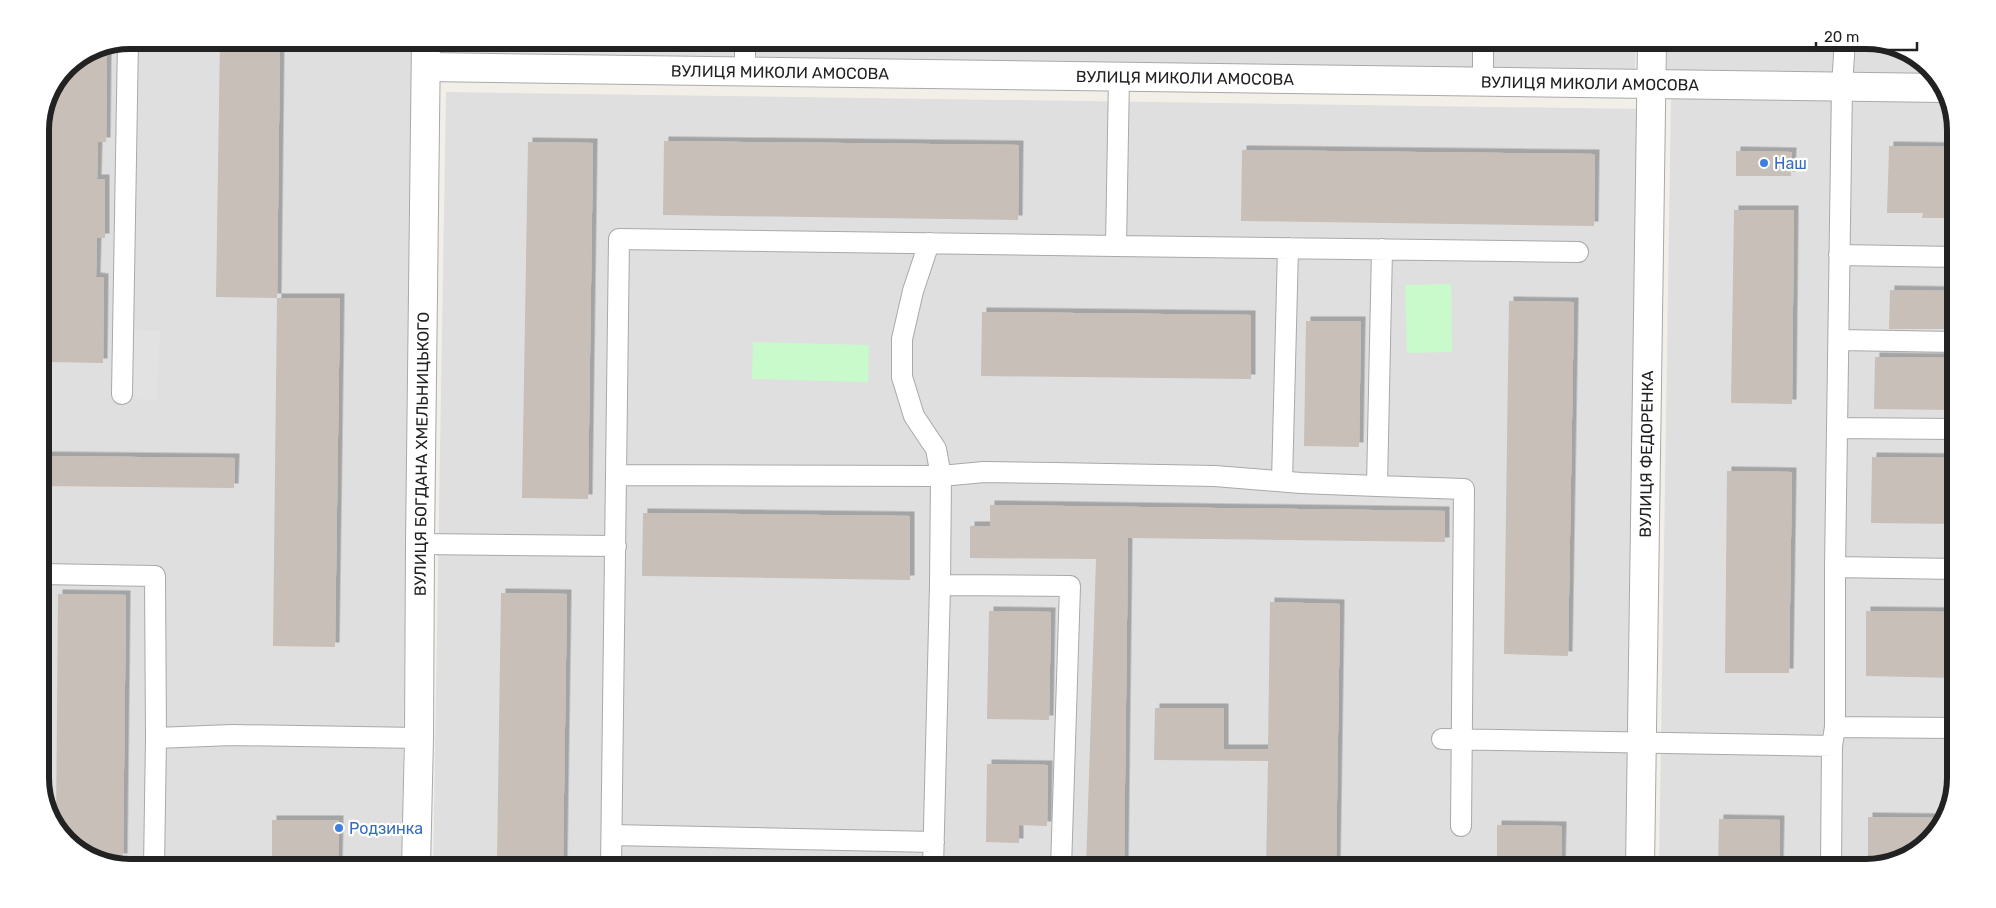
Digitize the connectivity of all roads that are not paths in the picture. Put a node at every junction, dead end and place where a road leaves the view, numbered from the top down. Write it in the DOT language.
graph roads {
  1 [pos="128,49"];
  2 [pos="426,49"];
  3 [pos="745,49"];
  4 [pos="1483,49"];
  5 [pos="1652,49"];
  6 [pos="1844,49"];
  7 [pos="426,67"];
  8 [pos="745,71"];
  9 [pos="1118,76"];
  10 [pos="1483,81"];
  11 [pos="1651,84"];
  12 [pos="1842,86"];
  13 [pos="1935,88"];
  14 [pos="929,243"];
  15 [pos="1116,246"];
  16 [pos="1288,248"];
  17 [pos="1382,249"];
  18 [pos="1578,252"];
  19 [pos="1839,255"];
  20 [pos="1947,257"];
  21 [pos="1838,340"];
  22 [pos="1947,342"];
  23 [pos="122,394"];
  24 [pos="1837,428"];
  25 [pos="1947,429"];
  26 [pos="617,475"];
  27 [pos="941,476"];
  28 [pos="1282,481"];
  29 [pos="1377,486"];
  30 [pos="420,544"];
  31 [pos="616,546"];
  32 [pos="1835,567"];
  33 [pos="1947,568"];
  34 [pos="49,574"];
  35 [pos="940,585"];
  36 [pos="1947,729"];
  37 [pos="1833,736"];
  38 [pos="156,738"];
  39 [pos="420,738"];
  40 [pos="1442,739"];
  41 [pos="1462,739"];
  42 [pos="1642,743"];
  43 [pos="1461,826"];
  44 [pos="612,835"];
  45 [pos="934,842"];
  46 [pos="154,859"];
  47 [pos="416,859"];
  48 [pos="611,859"];
  49 [pos="933,859"];
  50 [pos="1061,859"];
  51 [pos="1640,859"];
  52 [pos="1831,859"];
  1 -- 23 [label="lane"];
  2 -- 7 [label="street, ВУЛИЦЯ БОГДАНА ХМЕЛЬНИЦЬКОГО"];
  3 -- 8 [label="lane"];
  4 -- 10 [label="lane"];
  5 -- 11 [label="street, ВУЛИЦЯ ФЕДОРЕНКА"];
  6 -- 12 [label="lane"];
  7 -- 8 [label="street, ВУЛИЦЯ МИКОЛИ АМОСОВА"];
  7 -- 30 [label="street, ВУЛИЦЯ БОГДАНА ХМЕЛЬНИЦЬКОГО"];
  8 -- 9 [label="street, ВУЛИЦЯ МИКОЛИ АМОСОВА"];
  9 -- 10 [label="street, ВУЛИЦЯ МИКОЛИ АМОСОВА"];
  9 -- 15 [label="lane"];
  10 -- 11 [label="street, ВУЛИЦЯ МИКОЛИ АМОСОВА"];
  11 -- 12 [label="street, ВУЛИЦЯ МИКОЛИ АМОСОВА"];
  11 -- 42 [label="street, ВУЛИЦЯ ФЕДОРЕНКА"];
  12 -- 13 [label="street, ВУЛИЦЯ МИКОЛИ АМОСОВА"];
  12 -- 19 [label="lane"];
  14 -- 15 [label="lane"];
  14 -- 26 [label="lane"];
  14 -- 27 [label="lane"];
  15 -- 16 [label="lane"];
  16 -- 17 [label="lane"];
  16 -- 28 [label="lane"];
  17 -- 18 [label="lane"];
  17 -- 29 [label="lane"];
  19 -- 20 [label="lane"];
  19 -- 21 [label="lane"];
  21 -- 22 [label="lane"];
  21 -- 24 [label="lane"];
  24 -- 25 [label="lane"];
  24 -- 32 [label="lane"];
  26 -- 27 [label="lane"];
  26 -- 31 [label="lane"];
  27 -- 28 [label="lane"];
  27 -- 35 [label="lane"];
  28 -- 29 [label="lane"];
  29 -- 41 [label="lane"];
  30 -- 31 [label="lane"];
  30 -- 39 [label="street, ВУЛИЦЯ БОГДАНА ХМЕЛЬНИЦЬКОГО"];
  31 -- 44 [label="lane"];
  32 -- 33 [label="lane"];
  32 -- 37 [label="lane"];
  34 -- 38 [label="lane"];
  35 -- 45 [label="lane"];
  35 -- 50 [label="lane"];
  36 -- 37 [label="lane"];
  37 -- 42 [label="lane"];
  37 -- 52 [label="lane"];
  38 -- 39 [label="lane"];
  38 -- 46 [label="lane"];
  39 -- 47 [label="street, ВУЛИЦЯ БОГДАНА ХМЕЛЬНИЦЬКОГО"];
  40 -- 41 [label="lane"];
  41 -- 42 [label="lane"];
  41 -- 43 [label="lane"];
  42 -- 51 [label="street, ВУЛИЦЯ ФЕДОРЕНКА"];
  44 -- 45 [label="lane"];
  44 -- 48 [label="lane"];
  45 -- 49 [label="lane"];
}
